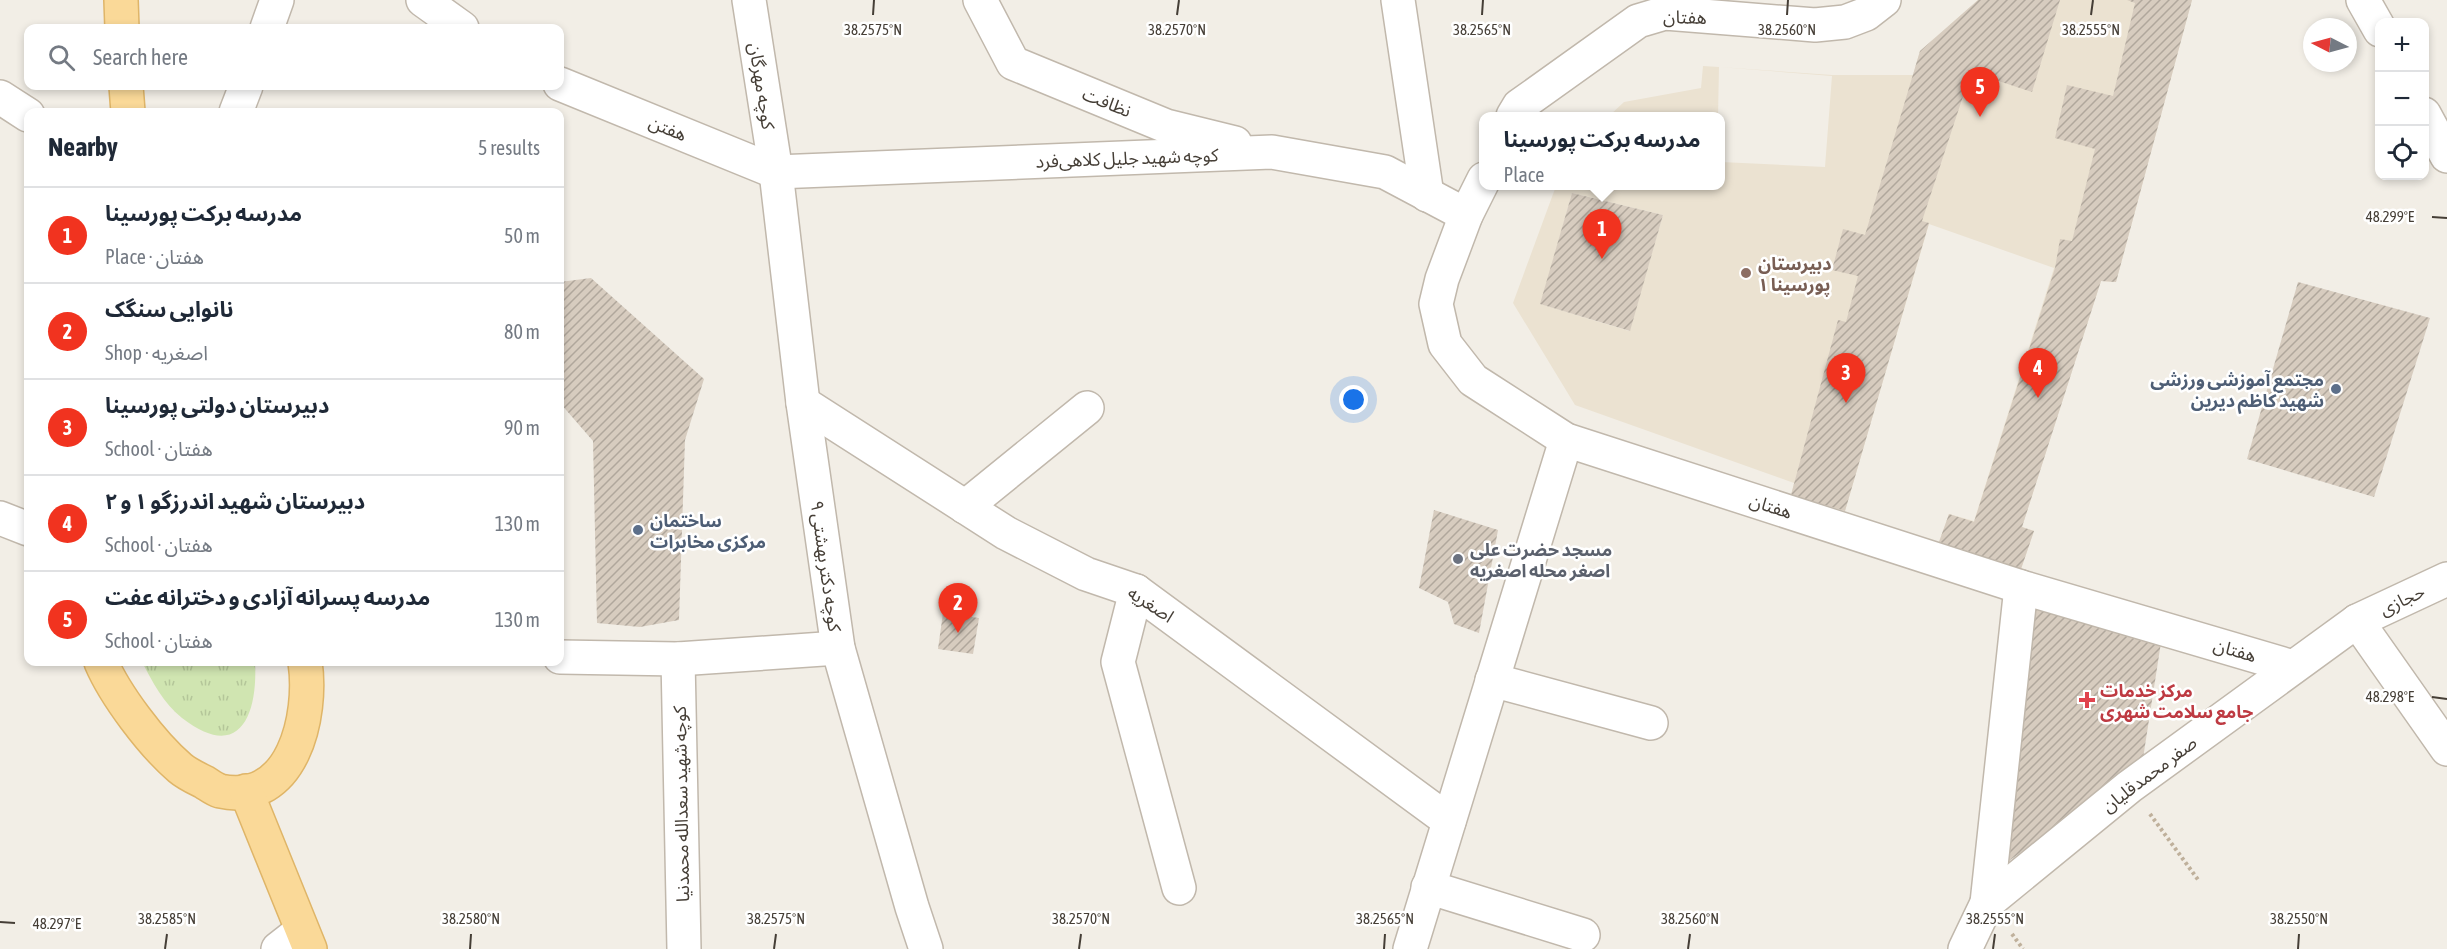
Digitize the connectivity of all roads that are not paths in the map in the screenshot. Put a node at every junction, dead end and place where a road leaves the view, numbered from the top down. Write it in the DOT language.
graph roads {
  1 [pos="121,0"];
  2 [pos="277,0"];
  3 [pos="423,0"];
  4 [pos="749,0"];
  5 [pos="980,0"];
  6 [pos="1398,0"];
  7 [pos="1884,0"];
  8 [pos="2363,0"];
  9 [pos="2375,22"];
  10 [pos="122,24"];
  11 [pos="268,24"];
  12 [pos="456,24"];
  13 [pos="564,86"];
  14 [pos="126,90"];
  15 [pos="244,90"];
  16 [pos="0,97"];
  17 [pos="128,108"];
  18 [pos="238,108"];
  19 [pos="24,112"];
  20 [pos="1516,112"];
  21 [pos="2429,123"];
  22 [pos="1272,152"];
  23 [pos="2447,156"];
  24 [pos="776,172"];
  25 [pos="1479,189"];
  26 [pos="1427,195"];
  27 [pos="1466,216"];
  28 [pos="802,403"];
  29 [pos="1087,408"];
  30 [pos="1566,440"];
  31 [pos="965,507"];
  32 [pos="0,518"];
  33 [pos="24,527"];
  34 [pos="2447,579"];
  35 [pos="2021,587"];
  36 [pos="1136,591"];
  37 [pos="2357,621"];
  38 [pos="838,648"];
  39 [pos="564,657"];
  40 [pos="678,659"];
  41 [pos="104,666"];
  42 [pos="306,666"];
  43 [pos="2293,667"];
  44 [pos="1492,680"];
  45 [pos="1651,723"];
  46 [pos="2447,749"];
  47 [pos="246,791"];
  48 [pos="1449,820"];
  49 [pos="1179,888"];
  50 [pos="1428,888"];
  51 [pos="1987,903"];
  52 [pos="912,907"];
  53 [pos="1583,934"];
  54 [pos="296,943"];
  55 [pos="684,949"];
  56 [pos="899,949"];
  57 [pos="926,949"];
  58 [pos="1410,949"];
  59 [pos="1965,949"];
  1 -- 10 [label="main road"];
  2 -- 11 [label="street"];
  3 -- 12 [label="street"];
  4 -- 24 [label="street, کوچه مهرگان"];
  5 -- 22 [label="street, نظافت"];
  6 -- 26 [label="street"];
  7 -- 20 [label="street, هفتان"];
  8 -- 9 [label="street"];
  13 -- 24 [label="street, هفتن"];
  14 -- 17 [label="main road"];
  15 -- 18 [label="street"];
  16 -- 19 [label="street"];
  21 -- 23 [label="street"];
  22 -- 24 [label="street, کوچه شهید جلیل کلاهی‌فرد"];
  22 -- 26 [label="street, کوچه شهید جلیل کلاهی‌فرد"];
  24 -- 28 [label="street, کوچه دکتر بهشتی ۹"];
  25 -- 27 [label="street, هفتان"];
  26 -- 27 [label="street, کوچه شهید جلیل کلاهی‌فرد"];
  27 -- 30 [label="street, هفتان"];
  28 -- 31 [label="street, اصغریه"];
  28 -- 38 [label="street, کوچه دکتر بهشتی ۹"];
  29 -- 31 [label="street"];
  30 -- 35 [label="street, هفتان"];
  30 -- 44 [label="street"];
  31 -- 36 [label="street, اصغریه"];
  32 -- 33 [label="street"];
  34 -- 37 [label="street, حجازی"];
  35 -- 43 [label="street, هفتان"];
  35 -- 51 [label="street"];
  36 -- 48 [label="street, اصغریه"];
  36 -- 49 [label="street"];
  37 -- 43 [label="street, صفر محمدقلیان"];
  37 -- 46 [label="street"];
  38 -- 40 [label="street"];
  38 -- 52 [label="street, کوچه دکتر بهشتی ۹"];
  39 -- 40 [label="street"];
  40 -- 55 [label="street, کوچه شهید سعدالله محمدنیا"];
  41 -- 47 [label="main road"];
  42 -- 47 [label="main road"];
  43 -- 51 [label="street, صفر محمدقلیان"];
  44 -- 45 [label="street"];
  44 -- 48 [label="street"];
  47 -- 54 [label="main road"];
  48 -- 50 [label="street"];
  50 -- 53 [label="street"];
  50 -- 58 [label="street"];
  51 -- 59 [label="street, صفر محمدقلیان"];
  52 -- 56 [label="street"];
  52 -- 57 [label="street, کوچه دکتر بهشتی ۹"];
}
